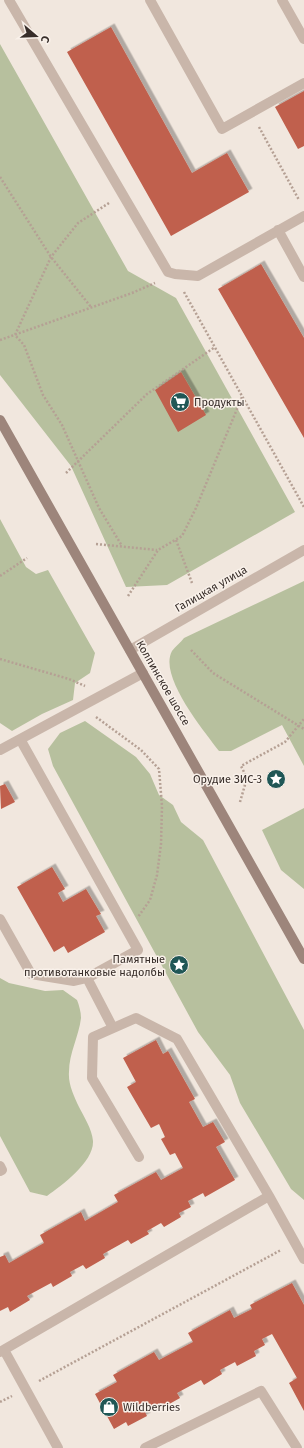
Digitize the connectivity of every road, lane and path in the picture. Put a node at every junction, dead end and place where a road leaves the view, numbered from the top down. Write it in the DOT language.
graph roads {
  1 [pos="9,0"];
  2 [pos="150,0"];
  3 [pos="282,0"];
  4 [pos="304,39"];
  5 [pos="304,83"];
  6 [pos="255,121"];
  7 [pos="0,177"];
  8 [pos="123,194"];
  9 [pos="301,203"];
  10 [pos="304,216"];
  11 [pos="278,230"];
  12 [pos="51,257"];
  13 [pos="175,274"];
  14 [pos="304,276"];
  15 [pos="92,308"];
  16 [pos="15,335"];
  17 [pos="0,340"];
  18 [pos="215,347"];
  19 [pos="242,396"];
  20 [pos="0,420"];
  21 [pos="78,461"];
  22 [pos="66,473"];
  23 [pos="304,507"];
  24 [pos="176,540"];
  25 [pos="96,544"];
  26 [pos="122,546"];
  27 [pos="158,550"];
  28 [pos="304,550"];
  29 [pos="27,558"];
  30 [pos="0,576"];
  31 [pos="192,583"];
  32 [pos="128,596"];
  33 [pos="130,650"];
  34 [pos="191,650"];
  35 [pos="0,658"];
  36 [pos="143,673"];
  37 [pos="85,686"];
  38 [pos="82,705"];
  39 [pos="304,719"];
  40 [pos="298,725"];
  41 [pos="304,729"];
  42 [pos="20,739"];
  43 [pos="0,750"];
  44 [pos="240,802"];
  45 [pos="0,919"];
  46 [pos="127,931"];
  47 [pos="304,959"];
  48 [pos="87,978"];
  49 [pos="113,1028"];
  50 [pos="139,1157"];
  51 [pos="0,1166"];
  52 [pos="0,1172"];
  53 [pos="269,1196"];
  54 [pos="299,1241"];
  55 [pos="304,1260"];
  56 [pos="2,1351"];
  57 [pos="25,1388"];
  58 [pos="0,1402"];
  59 [pos="58,1448"];
  60 [pos="146,1448"];
  61 [pos="297,1448"];
  1 -- 8 [label="street"];
  2 -- 5 [label="street"];
  3 -- 4 [label="street"];
  6 -- 9 [label="path"];
  7 -- 12 [label="path"];
  8 -- 12 [label="path"];
  8 -- 13 [label="street"];
  10 -- 11 [label="street"];
  11 -- 13 [label="street"];
  11 -- 14 [label="street"];
  12 -- 15 [label="path"];
  12 -- 16 [label="path"];
  13 -- 15 [label="path"];
  13 -- 18 [label="path"];
  15 -- 16 [label="path"];
  16 -- 17 [label="path"];
  16 -- 21 [label="path"];
  18 -- 19 [label="path"];
  18 -- 21 [label="path"];
  19 -- 23 [label="path"];
  19 -- 24 [label="path"];
  20 -- 33 [label="main road, Колпинское шоссе"];
  21 -- 22 [label="path"];
  21 -- 26 [label="path"];
  24 -- 27 [label="path"];
  24 -- 31 [label="path"];
  25 -- 26 [label="path"];
  26 -- 27 [label="path"];
  27 -- 32 [label="path"];
  28 -- 33 [label="street, Галицкая улица"];
  29 -- 30 [label="path"];
  33 -- 36 [label="main road, Колпинское шоссе"];
  34 -- 40 [label="path"];
  35 -- 37 [label="path"];
  36 -- 38 [label="street"];
  36 -- 47 [label="main road, Колпинское шоссе"];
  38 -- 42 [label="street"];
  38 -- 46 [label="path"];
  39 -- 40 [label="path"];
  40 -- 41 [label="path"];
  40 -- 44 [label="path"];
  42 -- 43 [label="street"];
  42 -- 46 [label="street"];
  45 -- 48 [label="street"];
  46 -- 48 [label="street"];
  48 -- 49 [label="street"];
  49 -- 50 [label="street"];
  49 -- 53 [label="street"];
  51 -- 52 [label="street"];
  53 -- 54 [label="street"];
  53 -- 56 [label="street"];
  54 -- 55 [label="street"];
  54 -- 57 [label="path"];
  56 -- 57 [label="street"];
  57 -- 58 [label="path"];
  57 -- 59 [label="street"];
  60 -- 61 [label="street"];
}
